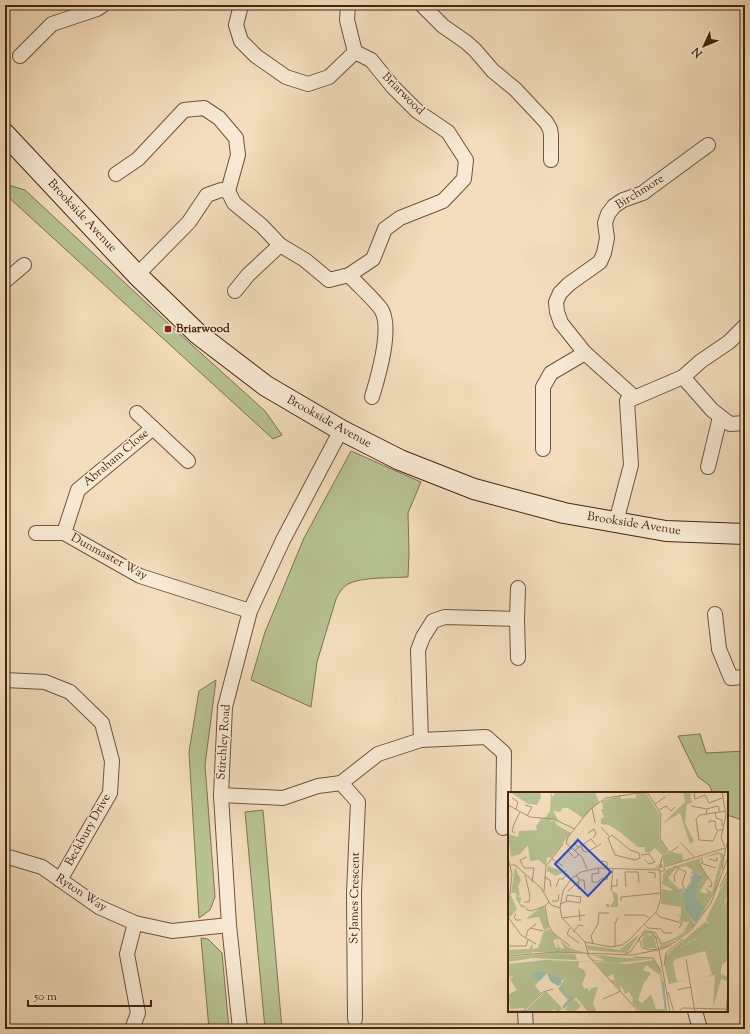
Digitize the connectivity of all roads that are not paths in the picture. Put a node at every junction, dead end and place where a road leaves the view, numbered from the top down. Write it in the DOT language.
graph roads {
  1 [pos="103,5"];
  2 [pos="241,5"];
  3 [pos="348,5"];
  4 [pos="422,5"];
  5 [pos="355,52"];
  6 [pos="20,56"];
  7 [pos="5,134"];
  8 [pos="708,145"];
  9 [pos="551,160"];
  10 [pos="116,174"];
  11 [pos="228,191"];
  12 [pos="280,245"];
  13 [pos="24,265"];
  14 [pos="137,275"];
  15 [pos="349,275"];
  16 [pos="5,281"];
  17 [pos="234,291"];
  18 [pos="745,326"];
  19 [pos="585,353"];
  20 [pos="683,377"];
  21 [pos="372,397"];
  22 [pos="634,397"];
  23 [pos="137,413"];
  24 [pos="720,417"];
  25 [pos="745,423"];
  26 [pos="153,428"];
  27 [pos="341,430"];
  28 [pos="543,449"];
  29 [pos="188,461"];
  30 [pos="708,467"];
  31 [pos="616,522"];
  32 [pos="36,533"];
  33 [pos="64,533"];
  34 [pos="745,534"];
  35 [pos="518,588"];
  36 [pos="250,611"];
  37 [pos="715,614"];
  38 [pos="517,619"];
  39 [pos="518,658"];
  40 [pos="745,677"];
  41 [pos="5,680"];
  42 [pos="421,740"];
  43 [pos="341,783"];
  44 [pos="220,796"];
  45 [pos="503,828"];
  46 [pos="5,856"];
  47 [pos="60,880"];
  48 [pos="135,923"];
  49 [pos="229,925"];
  50 [pos="525,1012"];
  51 [pos="695,1012"];
  52 [pos="355,1019"];
  53 [pos="132,1029"];
  54 [pos="240,1029"];
  55 [pos="526,1029"];
  56 [pos="700,1029"];
  1 -- 6 [label="street"];
  2 -- 5 [label="street"];
  3 -- 5 [label="street"];
  4 -- 9 [label="street"];
  5 -- 15 [label="street, Briarwood"];
  7 -- 14 [label="street, Brookside Avenue"];
  8 -- 19 [label="street, Birchmore"];
  10 -- 11 [label="street"];
  11 -- 12 [label="street, Briarwood"];
  11 -- 14 [label="street"];
  12 -- 15 [label="street, Briarwood"];
  12 -- 17 [label="street"];
  13 -- 16 [label="street"];
  14 -- 27 [label="street, Brookside Avenue"];
  15 -- 21 [label="street"];
  18 -- 20 [label="street"];
  19 -- 22 [label="street, Birchmore"];
  19 -- 28 [label="street"];
  20 -- 22 [label="street"];
  20 -- 24 [label="street"];
  22 -- 31 [label="street"];
  23 -- 26 [label="street, Abraham Close"];
  24 -- 25 [label="street"];
  24 -- 30 [label="street"];
  26 -- 29 [label="street, Abraham Close"];
  26 -- 33 [label="street, Abraham Close"];
  27 -- 31 [label="street, Brookside Avenue"];
  27 -- 36 [label="street, Stirchley Road"];
  31 -- 34 [label="street, Brookside Avenue"];
  32 -- 33 [label="street, Dunmaster Way"];
  33 -- 36 [label="street, Dunmaster Way"];
  35 -- 38 [label="street"];
  36 -- 44 [label="street, Stirchley Road"];
  37 -- 40 [label="street"];
  38 -- 39 [label="street"];
  38 -- 42 [label="street"];
  41 -- 47 [label="street, Beckbury Drive"];
  42 -- 43 [label="street"];
  42 -- 45 [label="street"];
  43 -- 44 [label="street"];
  43 -- 52 [label="street, St James Crescent"];
  44 -- 49 [label="street, Stirchley Road"];
  46 -- 47 [label="street, Ryton Way"];
  47 -- 48 [label="street, Ryton Way"];
  48 -- 49 [label="street, Ryton Way"];
  48 -- 53 [label="street"];
  49 -- 54 [label="street, Stirchley Road"];
  50 -- 55 [label="street"];
  51 -- 56 [label="street"];
}
